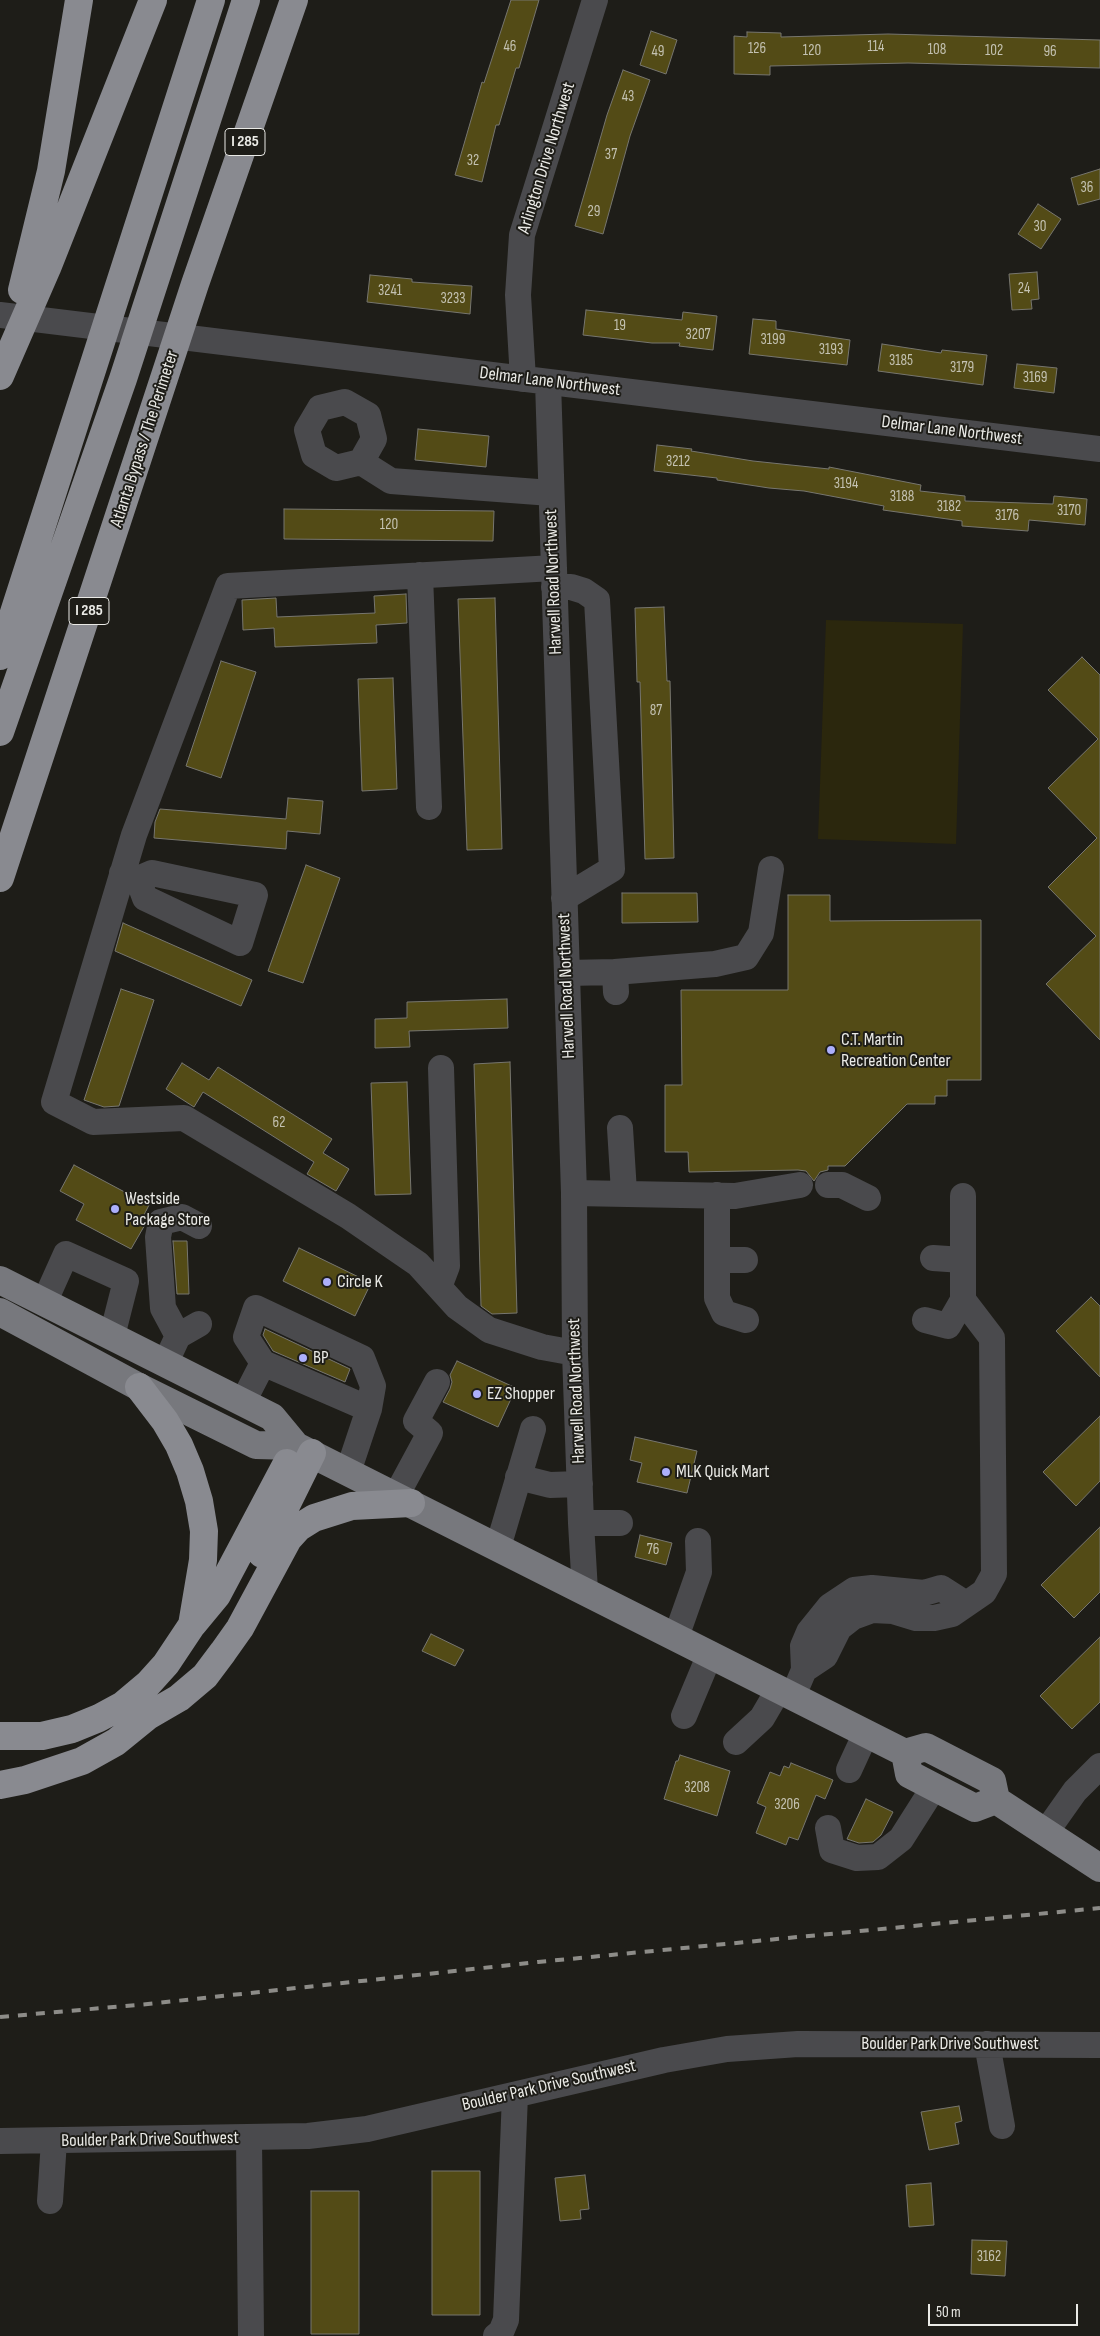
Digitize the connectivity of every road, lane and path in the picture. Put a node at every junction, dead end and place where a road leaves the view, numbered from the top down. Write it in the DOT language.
graph roads {
  1 [pos="79,0"];
  2 [pos="153,0"];
  3 [pos="211,0"];
  4 [pos="246,0"];
  5 [pos="294,0"];
  6 [pos="595,0"];
  7 [pos="38,266"];
  8 [pos="0,314"];
  9 [pos="2,372"];
  10 [pos="535,380"];
  11 [pos="1100,446"];
  12 [pos="361,462"];
  13 [pos="551,493"];
  14 [pos="420,576"];
  15 [pos="554,578"];
  16 [pos="0,656"];
  17 [pos="0,732"];
  18 [pos="429,807"];
  19 [pos="771,869"];
  20 [pos="0,878"];
  21 [pos="564,898"];
  22 [pos="567,973"];
  23 [pos="441,1068"];
  24 [pos="620,1128"];
  25 [pos="800,1185"];
  26 [pos="828,1185"];
  27 [pos="624,1192"];
  28 [pos="574,1193"];
  29 [pos="717,1195"];
  30 [pos="963,1196"];
  31 [pos="868,1198"];
  32 [pos="199,1226"];
  33 [pos="933,1258"];
  34 [pos="717,1260"];
  35 [pos="745,1260"];
  36 [pos="963,1260"];
  37 [pos="0,1280"];
  38 [pos="439,1286"];
  39 [pos="963,1300"];
  40 [pos="44,1303"];
  41 [pos="0,1312"];
  42 [pos="746,1320"];
  43 [pos="939,1330"];
  44 [pos="112,1336"];
  45 [pos="576,1353"];
  46 [pos="165,1362"];
  47 [pos="263,1363"];
  48 [pos="437,1382"];
  49 [pos="139,1387"];
  50 [pos="243,1402"];
  51 [pos="369,1409"];
  52 [pos="533,1428"];
  53 [pos="304,1450"];
  54 [pos="348,1472"];
  55 [pos="518,1477"];
  56 [pos="580,1484"];
  57 [pos="403,1500"];
  58 [pos="581,1524"];
  59 [pos="620,1524"];
  60 [pos="698,1541"];
  61 [pos="498,1547"];
  62 [pos="585,1591"];
  63 [pos="966,1604"];
  64 [pos="192,1625"];
  65 [pos="676,1637"];
  66 [pos="710,1654"];
  67 [pos="804,1670"];
  68 [pos="786,1692"];
  69 [pos="148,1716"];
  70 [pos="684,1716"];
  71 [pos="866,1733"];
  72 [pos="0,1736"];
  73 [pos="736,1742"];
  74 [pos="904,1753"];
  75 [pos="1100,1766"];
  76 [pos="848,1770"];
  77 [pos="0,1784"];
  78 [pos="934,1787"];
  79 [pos="996,1800"];
  80 [pos="828,1828"];
  81 [pos="1046,1832"];
  82 [pos="1100,1868"];
  83 [pos="987,2044"];
  84 [pos="1100,2045"];
  85 [pos="515,2094"];
  86 [pos="1002,2126"];
  87 [pos="249,2138"];
  88 [pos="0,2141"];
  89 [pos="54,2141"];
  90 [pos="50,2201"];
  91 [pos="251,2336"];
  92 [pos="496,2336"];
  1 -- 7 [label="highway"];
  2 -- 7 [label="highway"];
  3 -- 16 [label="highway"];
  4 -- 17 [label="highway"];
  5 -- 20 [label="highway, Atlanta Bypass / The Perimeter / I 285"];
  6 -- 10 [label="street, Arlington Drive Northwest"];
  7 -- 9 [label="highway"];
  8 -- 10 [label="street, Delmar Lane Northwest"];
  10 -- 11 [label="street, Delmar Lane Northwest"];
  10 -- 13 [label="street, Harwell Road Northwest"];
  12 -- 13 [label="street"];
  13 -- 15 [label="street, Harwell Road Northwest"];
  14 -- 15 [label="street"];
  14 -- 18 [label="street"];
  14 -- 38 [label="street"];
  15 -- 21 [label="street, Harwell Road Northwest"];
  15 -- 21 [label="street"];
  19 -- 22 [label="street"];
  21 -- 22 [label="street, Harwell Road Northwest"];
  22 -- 28 [label="street, Harwell Road Northwest"];
  23 -- 38 [label="street"];
  24 -- 27 [label="street"];
  25 -- 29 [label="street"];
  26 -- 31 [label="street"];
  27 -- 28 [label="street"];
  27 -- 29 [label="street"];
  28 -- 45 [label="street, Harwell Road Northwest"];
  29 -- 34 [label="street"];
  30 -- 36 [label="street"];
  32 -- 46 [label="street"];
  33 -- 36 [label="street"];
  34 -- 35 [label="street"];
  34 -- 42 [label="street"];
  36 -- 39 [label="street"];
  37 -- 40 [label="main road"];
  38 -- 45 [label="street"];
  39 -- 43 [label="street"];
  39 -- 63 [label="street"];
  40 -- 44 [label="main road"];
  40 -- 44 [label="street"];
  41 -- 49 [label="main road"];
  44 -- 46 [label="main road"];
  45 -- 56 [label="street, Harwell Road Northwest"];
  46 -- 50 [label="main road"];
  47 -- 50 [label="street"];
  47 -- 51 [label="street"];
  47 -- 51 [label="street"];
  48 -- 57 [label="street"];
  49 -- 53 [label="main road"];
  49 -- 64 [label="highway"];
  50 -- 53 [label="main road"];
  51 -- 54 [label="street"];
  52 -- 55 [label="street"];
  53 -- 54 [label="main road"];
  53 -- 64 [label="highway"];
  53 -- 69 [label="highway"];
  54 -- 57 [label="main road"];
  55 -- 56 [label="street"];
  55 -- 61 [label="street"];
  56 -- 58 [label="street, Harwell Road Northwest"];
  57 -- 61 [label="main road"];
  57 -- 69 [label="highway"];
  58 -- 59 [label="street"];
  58 -- 62 [label="street, Harwell Road Northwest"];
  60 -- 65 [label="street"];
  61 -- 62 [label="main road"];
  62 -- 65 [label="main road"];
  63 -- 67 [label="street"];
  63 -- 67 [label="street"];
  64 -- 72 [label="highway"];
  65 -- 66 [label="main road"];
  66 -- 68 [label="main road"];
  66 -- 70 [label="street"];
  67 -- 68 [label="street"];
  68 -- 71 [label="main road"];
  68 -- 73 [label="street"];
  69 -- 77 [label="highway"];
  71 -- 74 [label="main road"];
  71 -- 76 [label="street"];
  74 -- 78 [label="main road"];
  74 -- 79 [label="main road"];
  75 -- 81 [label="street"];
  78 -- 79 [label="main road"];
  78 -- 80 [label="street"];
  79 -- 81 [label="main road"];
  81 -- 82 [label="main road"];
  83 -- 84 [label="street, Boulder Park Drive Southwest"];
  83 -- 85 [label="street, Boulder Park Drive Southwest"];
  83 -- 86 [label="street"];
  85 -- 87 [label="street, Boulder Park Drive Southwest"];
  85 -- 92 [label="street"];
  87 -- 89 [label="street, Boulder Park Drive Southwest"];
  87 -- 91 [label="street"];
  88 -- 89 [label="street, Boulder Park Drive Southwest"];
  89 -- 90 [label="street"];
}
